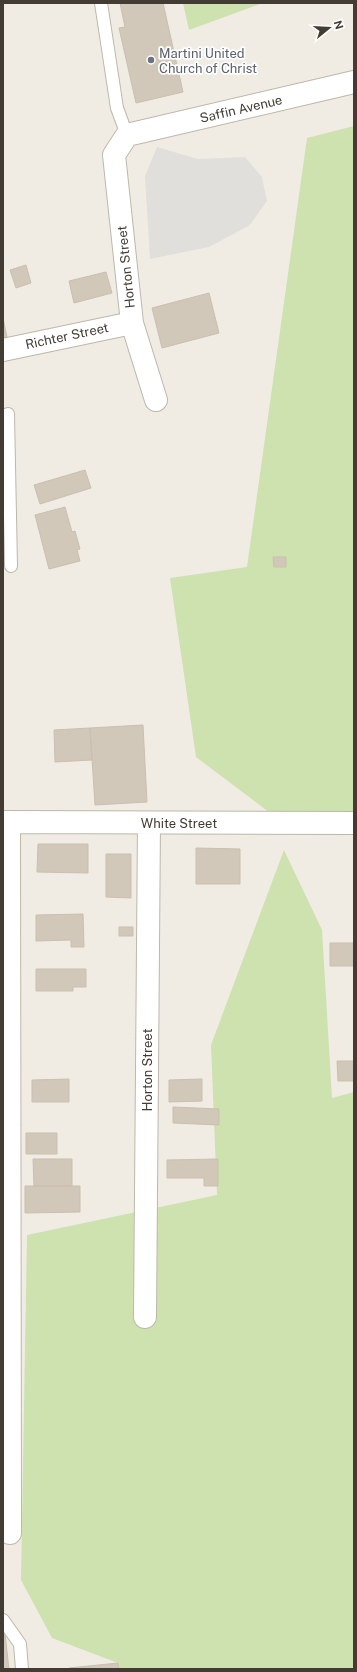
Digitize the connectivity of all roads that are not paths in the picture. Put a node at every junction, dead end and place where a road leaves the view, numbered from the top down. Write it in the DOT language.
graph roads {
  1 [pos="102,3"];
  2 [pos="354,82"];
  3 [pos="127,135"];
  4 [pos="132,323"];
  5 [pos="3,350"];
  6 [pos="156,400"];
  7 [pos="6,415"];
  8 [pos="11,566"];
  9 [pos="6,822"];
  10 [pos="354,823"];
  11 [pos="149,824"];
  12 [pos="6,1040"];
  13 [pos="6,1314"];
  14 [pos="145,1317"];
  15 [pos="10,1533"];
  16 [pos="3,1620"];
  17 [pos="22,1669"];
  1 -- 3 [label="lane"];
  2 -- 3 [label="street, Saffin Avenue"];
  3 -- 4 [label="street, Horton Street"];
  4 -- 5 [label="street, Richter Street"];
  4 -- 6 [label="street, Horton Street"];
  7 -- 8 [label="lane"];
  9 -- 11 [label="street, White Street"];
  9 -- 12 [label="street"];
  10 -- 11 [label="street, White Street"];
  11 -- 14 [label="street, Horton Street"];
  12 -- 13 [label="street"];
  13 -- 15 [label="street"];
  16 -- 17 [label="lane"];
}
